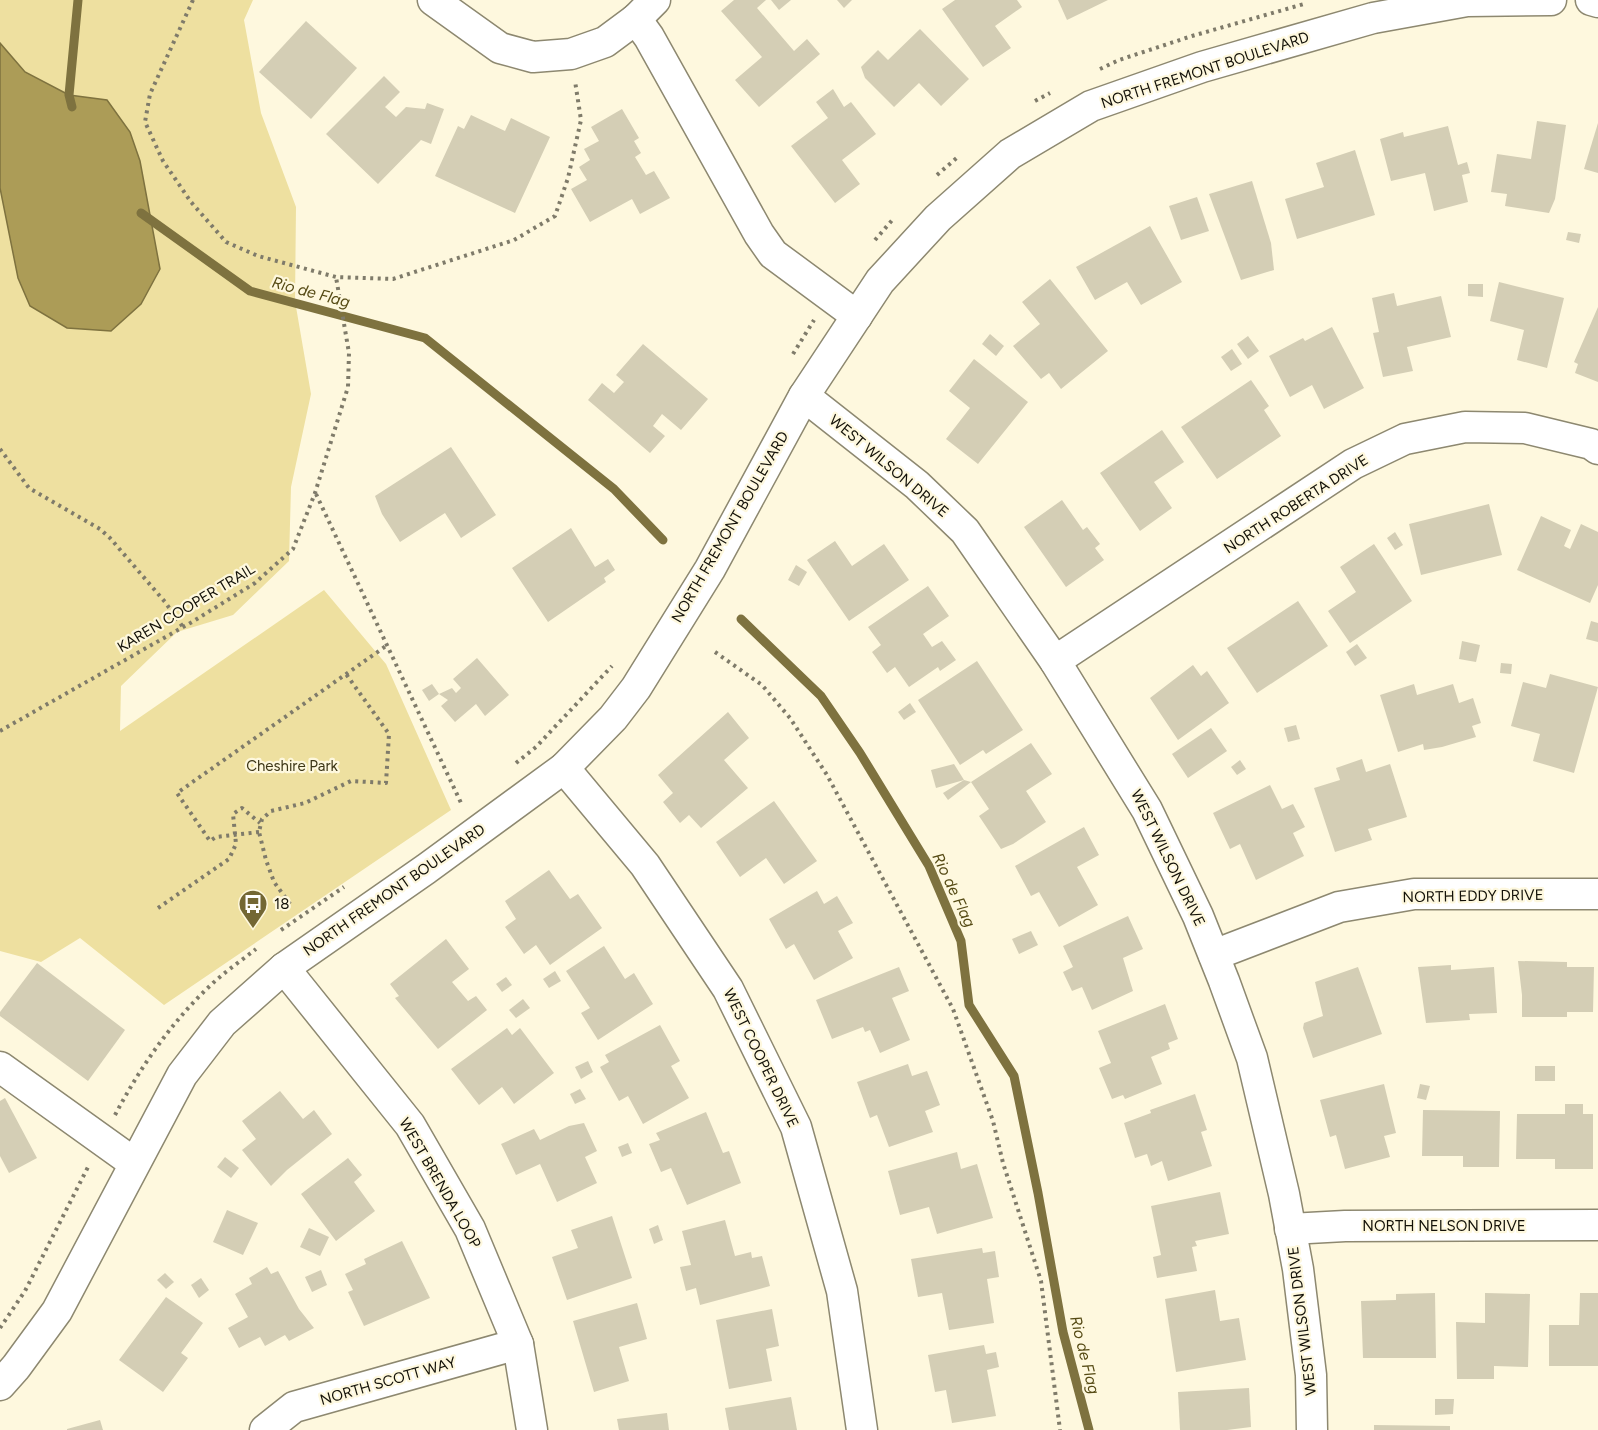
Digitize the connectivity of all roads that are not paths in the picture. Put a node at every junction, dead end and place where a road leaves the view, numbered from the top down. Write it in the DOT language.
graph roads {
  1 [pos="433,0"];
  2 [pos="1551,0"];
  3 [pos="1592,0"];
  4 [pos="1598,2"];
  5 [pos="646,9"];
  6 [pos="1368,9"];
  7 [pos="856,316"];
  8 [pos="804,396"];
  9 [pos="1598,449"];
  10 [pos="1055,661"];
  11 [pos="564,768"];
  12 [pos="1598,894"];
  13 [pos="1214,955"];
  14 [pos="284,968"];
  15 [pos="0,1066"];
  16 [pos="134,1163"];
  17 [pos="1598,1225"];
  18 [pos="1290,1229"];
  19 [pos="518,1344"];
  20 [pos="0,1385"];
  21 [pos="265,1430"];
  22 [pos="532,1430"];
  23 [pos="862,1430"];
  24 [pos="1312,1430"];
  1 -- 5 [label="street"];
  2 -- 6 [label="street, NORTH FREMONT BOULEVARD"];
  3 -- 4 [label="street"];
  5 -- 7 [label="street"];
  6 -- 7 [label="street, NORTH FREMONT BOULEVARD"];
  7 -- 8 [label="street, NORTH FREMONT BOULEVARD"];
  8 -- 10 [label="street, WEST WILSON DRIVE"];
  8 -- 11 [label="street, NORTH FREMONT BOULEVARD"];
  9 -- 10 [label="street, NORTH ROBERTA DRIVE"];
  10 -- 13 [label="street, WEST WILSON DRIVE"];
  11 -- 14 [label="street, NORTH FREMONT BOULEVARD"];
  11 -- 23 [label="street, WEST COOPER DRIVE"];
  12 -- 13 [label="street, NORTH EDDY DRIVE"];
  13 -- 18 [label="street, WEST WILSON DRIVE"];
  14 -- 16 [label="street, NORTH FREMONT BOULEVARD"];
  14 -- 19 [label="street, WEST BRENDA LOOP"];
  15 -- 16 [label="street"];
  16 -- 20 [label="street, NORTH FREMONT BOULEVARD"];
  17 -- 18 [label="street, NORTH NELSON DRIVE"];
  18 -- 24 [label="street, WEST WILSON DRIVE"];
  19 -- 21 [label="street, NORTH SCOTT WAY"];
  19 -- 22 [label="street, WEST BRENDA LOOP"];
}
